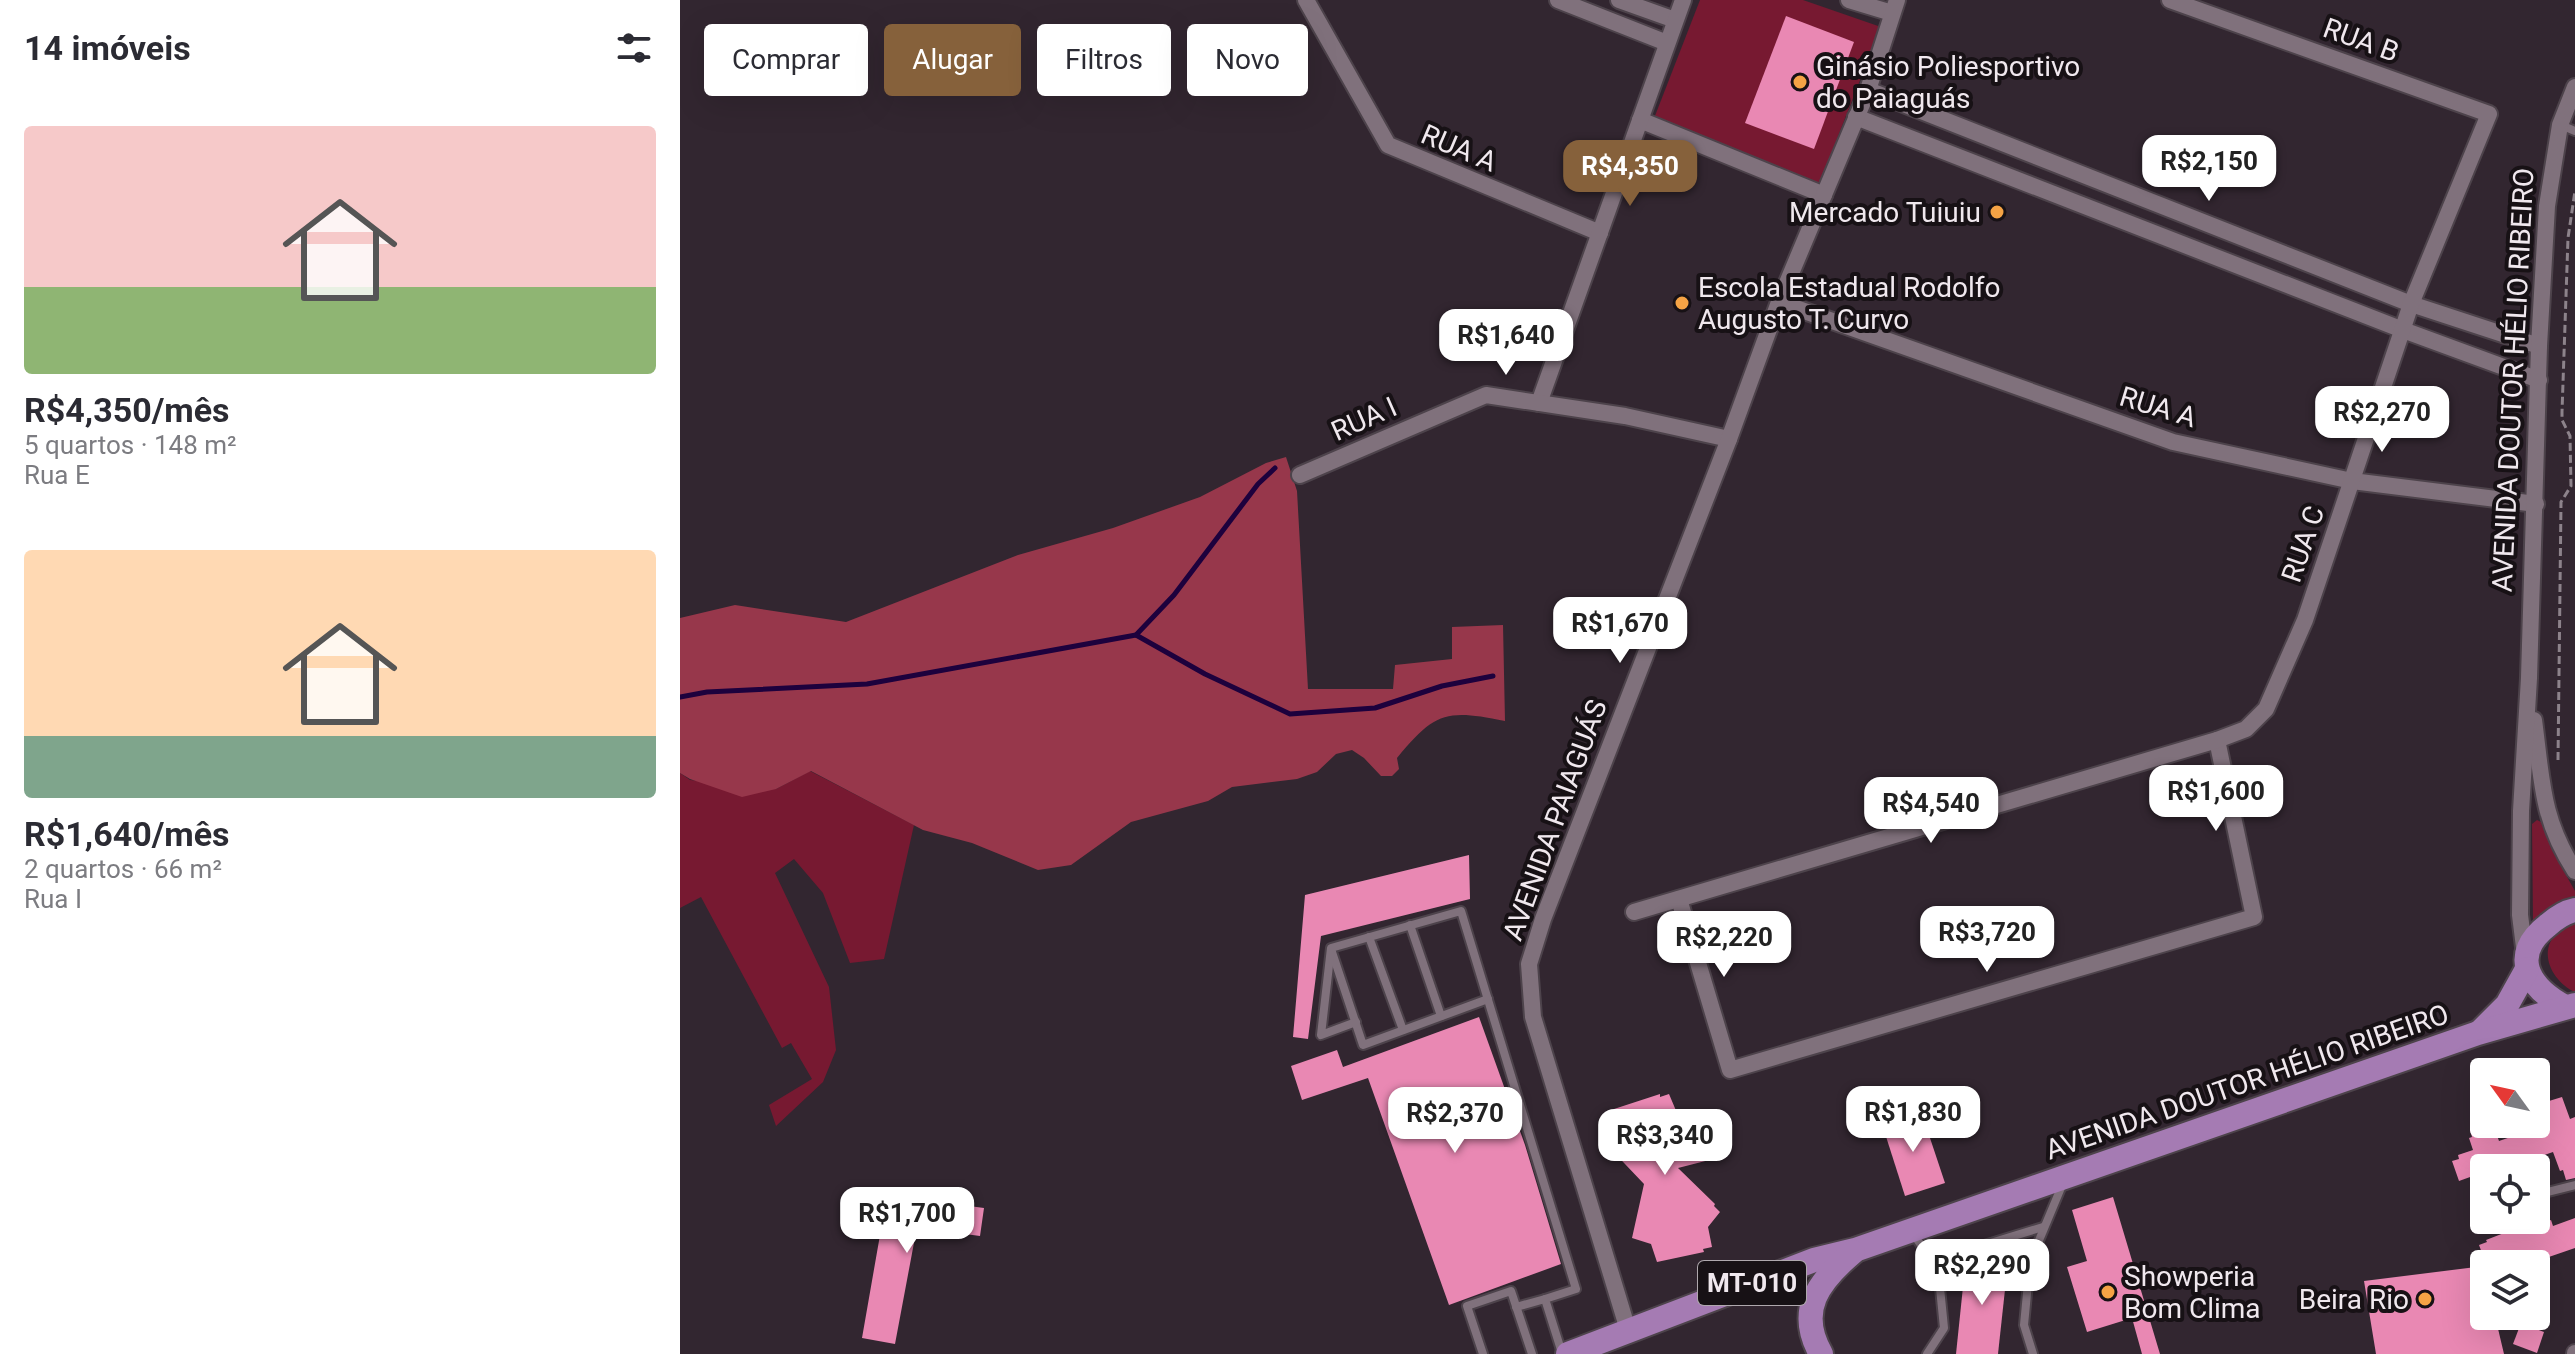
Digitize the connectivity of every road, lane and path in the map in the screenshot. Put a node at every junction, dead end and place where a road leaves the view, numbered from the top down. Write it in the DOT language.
graph roads {
  1 [pos="1306,0"];
  2 [pos="1558,0"];
  3 [pos="1619,0"];
  4 [pos="1683,0"];
  5 [pos="1849,0"];
  6 [pos="2170,0"];
  7 [pos="1894,7"];
  8 [pos="1675,20"];
  9 [pos="1667,43"];
  10 [pos="2575,87"];
  11 [pos="1868,90"];
  12 [pos="2489,114"];
  13 [pos="1856,117"];
  14 [pos="1640,120"];
  15 [pos="2568,128"];
  16 [pos="2575,191"];
  17 [pos="1824,195"];
  18 [pos="1600,233"];
  19 [pos="1779,302"];
  20 [pos="2411,304"];
  21 [pos="2403,330"];
  22 [pos="2539,346"];
  23 [pos="2539,380"];
  24 [pos="1539,403"];
  25 [pos="1729,439"];
  26 [pos="1300,475"];
  27 [pos="2352,481"];
  28 [pos="2536,504"];
  29 [pos="2529,678"];
  30 [pos="2217,740"];
  31 [pos="2558,770"];
  32 [pos="2575,871"];
  33 [pos="1679,899"];
  34 [pos="2575,910"];
  35 [pos="1634,912"];
  36 [pos="1410,925"];
  37 [pos="1369,937"];
  38 [pos="1331,948"];
  39 [pos="2526,963"];
  40 [pos="1488,999"];
  41 [pos="2570,1006"];
  42 [pos="1441,1016"];
  43 [pos="1356,1022"];
  44 [pos="1403,1030"];
  45 [pos="2478,1033"];
  46 [pos="2066,1177"];
  47 [pos="2575,1185"];
  48 [pos="2550,1191"];
  49 [pos="2043,1227"];
  50 [pos="1911,1230"];
  51 [pos="1855,1250"];
  52 [pos="1932,1261"];
  53 [pos="1545,1299"];
  54 [pos="1516,1307"];
  55 [pos="1639,1326"];
  56 [pos="1483,1354"];
  57 [pos="1532,1354"];
  58 [pos="1565,1354"];
  59 [pos="1821,1354"];
  60 [pos="1927,1354"];
  61 [pos="2033,1354"];
  1 -- 18 [label="street, RUA A"];
  2 -- 9 [label="street"];
  3 -- 8 [label="street"];
  4 -- 8 [label="street"];
  5 -- 7 [label="street"];
  6 -- 12 [label="street, RUA B"];
  7 -- 11 [label="street, AVENIDA PAIAGUÁS"];
  8 -- 9 [label="street"];
  9 -- 14 [label="street"];
  10 -- 15 [label="street, AVENIDA DOUTOR HÉLIO RIBEIRO"];
  11 -- 13 [label="street, AVENIDA PAIAGUÁS"];
  11 -- 20 [label="street"];
  12 -- 20 [label="street, RUA C"];
  13 -- 17 [label="street, AVENIDA PAIAGUÁS"];
  13 -- 21 [label="street"];
  14 -- 17 [label="street"];
  14 -- 18 [label="street"];
  15 -- 22 [label="street, AVENIDA DOUTOR HÉLIO RIBEIRO"];
  16 -- 31 [label="path"];
  17 -- 19 [label="street, AVENIDA PAIAGUÁS"];
  18 -- 24 [label="street"];
  19 -- 25 [label="street, AVENIDA PAIAGUÁS"];
  19 -- 27 [label="street, RUA A"];
  20 -- 21 [label="street, RUA C"];
  20 -- 22 [label="street"];
  21 -- 23 [label="street"];
  21 -- 27 [label="street, RUA C"];
  22 -- 23 [label="street, AVENIDA DOUTOR HÉLIO RIBEIRO"];
  23 -- 28 [label="street, AVENIDA DOUTOR HÉLIO RIBEIRO"];
  24 -- 25 [label="street, RUA I"];
  24 -- 26 [label="street, RUA I"];
  25 -- 55 [label="street, AVENIDA PAIAGUÁS"];
  27 -- 28 [label="street, RUA A"];
  27 -- 30 [label="street, RUA C"];
  28 -- 29 [label="street, AVENIDA DOUTOR HÉLIO RIBEIRO"];
  29 -- 32 [label="street, AVENIDA DOUTOR HÉLIO RIBEIRO"];
  29 -- 39 [label="street, AVENIDA DOUTOR HÉLIO RIBEIRO"];
  30 -- 33 [label="street, RUA C"];
  30 -- 33 [label="street"];
  33 -- 35 [label="street, RUA C"];
  34 -- 39 [label="main road, AVENIDA DOUTOR HÉLIO RIBEIRO"];
  36 -- 37 [label="lane"];
  36 -- 40 [label="lane"];
  36 -- 42 [label="lane"];
  37 -- 38 [label="lane"];
  37 -- 44 [label="lane"];
  38 -- 43 [label="lane"];
  38 -- 43 [label="lane"];
  39 -- 41 [label="main road, AVENIDA DOUTOR HÉLIO RIBEIRO"];
  39 -- 45 [label="main road, AVENIDA DOUTOR HÉLIO RIBEIRO"];
  40 -- 42 [label="lane"];
  40 -- 53 [label="lane"];
  41 -- 45 [label="main road, AVENIDA DOUTOR HÉLIO RIBEIRO"];
  42 -- 44 [label="lane"];
  43 -- 44 [label="lane"];
  45 -- 46 [label="main road, AVENIDA DOUTOR HÉLIO RIBEIRO"];
  46 -- 49 [label="lane"];
  46 -- 50 [label="main road, AVENIDA DOUTOR HÉLIO RIBEIRO"];
  47 -- 48 [label="lane"];
  49 -- 52 [label="lane"];
  49 -- 61 [label="lane"];
  50 -- 51 [label="main road, AVENIDA DOUTOR HÉLIO RIBEIRO"];
  50 -- 52 [label="lane"];
  51 -- 55 [label="main road, MT-010"];
  51 -- 59 [label="main road, MT-010"];
  52 -- 60 [label="lane"];
  53 -- 54 [label="lane"];
  53 -- 58 [label="lane"];
  54 -- 56 [label="lane"];
  54 -- 57 [label="lane"];
  55 -- 58 [label="main road, MT-010"];
}
